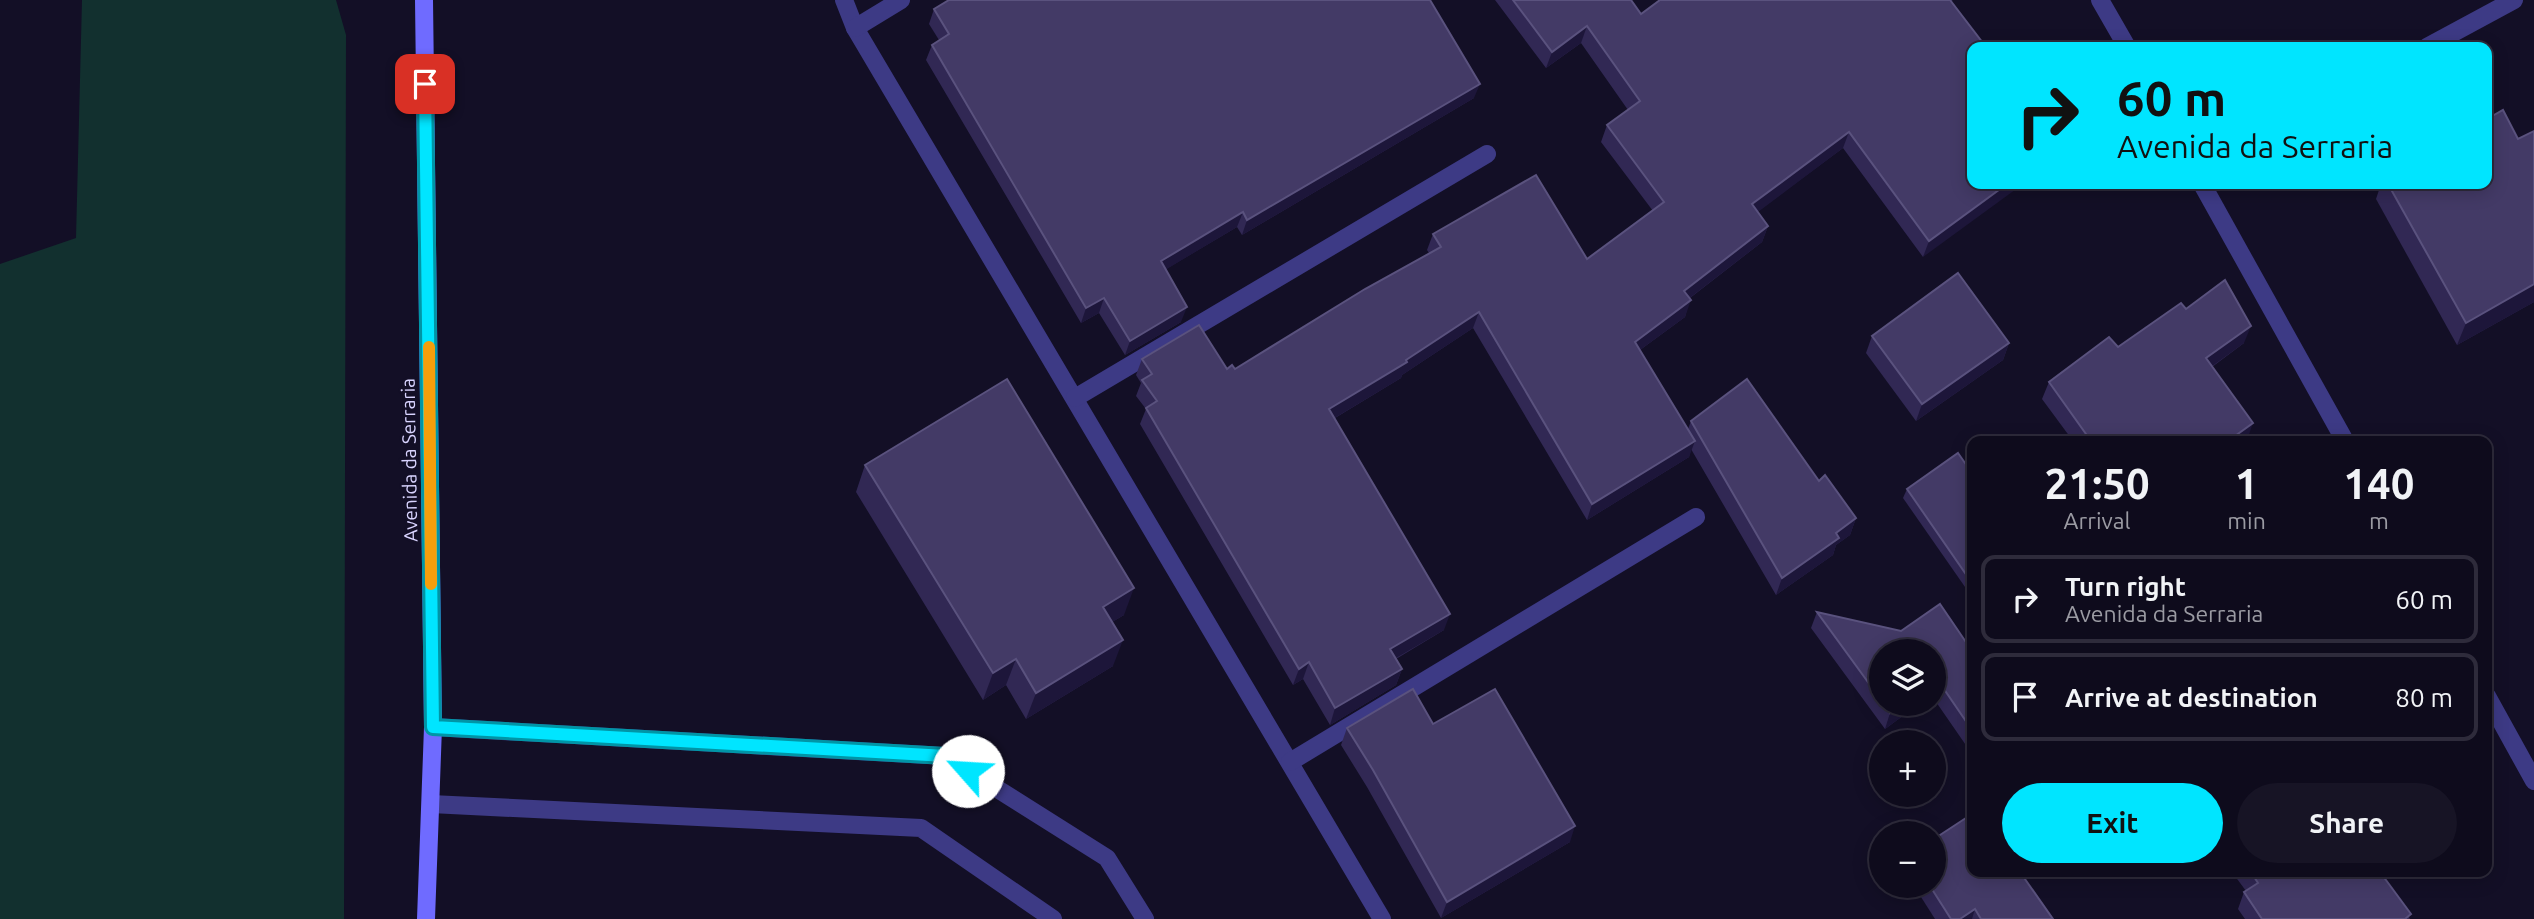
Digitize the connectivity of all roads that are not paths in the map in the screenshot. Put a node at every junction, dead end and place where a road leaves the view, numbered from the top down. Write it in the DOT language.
graph roads {
  1 [pos="425,0"];
  2 [pos="844,0"];
  3 [pos="901,0"];
  4 [pos="2100,0"];
  5 [pos="2514,0"];
  6 [pos="855,28"];
  7 [pos="2124,42"];
  8 [pos="2436,42"];
  9 [pos="1487,154"];
  10 [pos="2206,189"];
  11 [pos="1075,398"];
  12 [pos="2342,436"];
  13 [pos="1696,517"];
  14 [pos="2492,705"];
  15 [pos="433,727"];
  16 [pos="1290,762"];
  17 [pos="2534,781"];
  18 [pos="431,804"];
  19 [pos="426,919"];
  20 [pos="1053,919"];
  21 [pos="1145,919"];
  22 [pos="1382,919"];
  1 -- 15 [label="main road, Avenida da Serraria"];
  2 -- 6 [label="street"];
  3 -- 6 [label="street"];
  4 -- 7 [label="street"];
  5 -- 8 [label="street"];
  6 -- 11 [label="street"];
  9 -- 11 [label="street"];
  10 -- 12 [label="street"];
  11 -- 16 [label="street"];
  13 -- 16 [label="street"];
  14 -- 17 [label="street"];
  15 -- 18 [label="main road, Avenida da Serraria"];
  15 -- 21 [label="street"];
  16 -- 22 [label="street"];
  18 -- 19 [label="main road, Avenida da Serraria"];
  18 -- 20 [label="street"];
}
